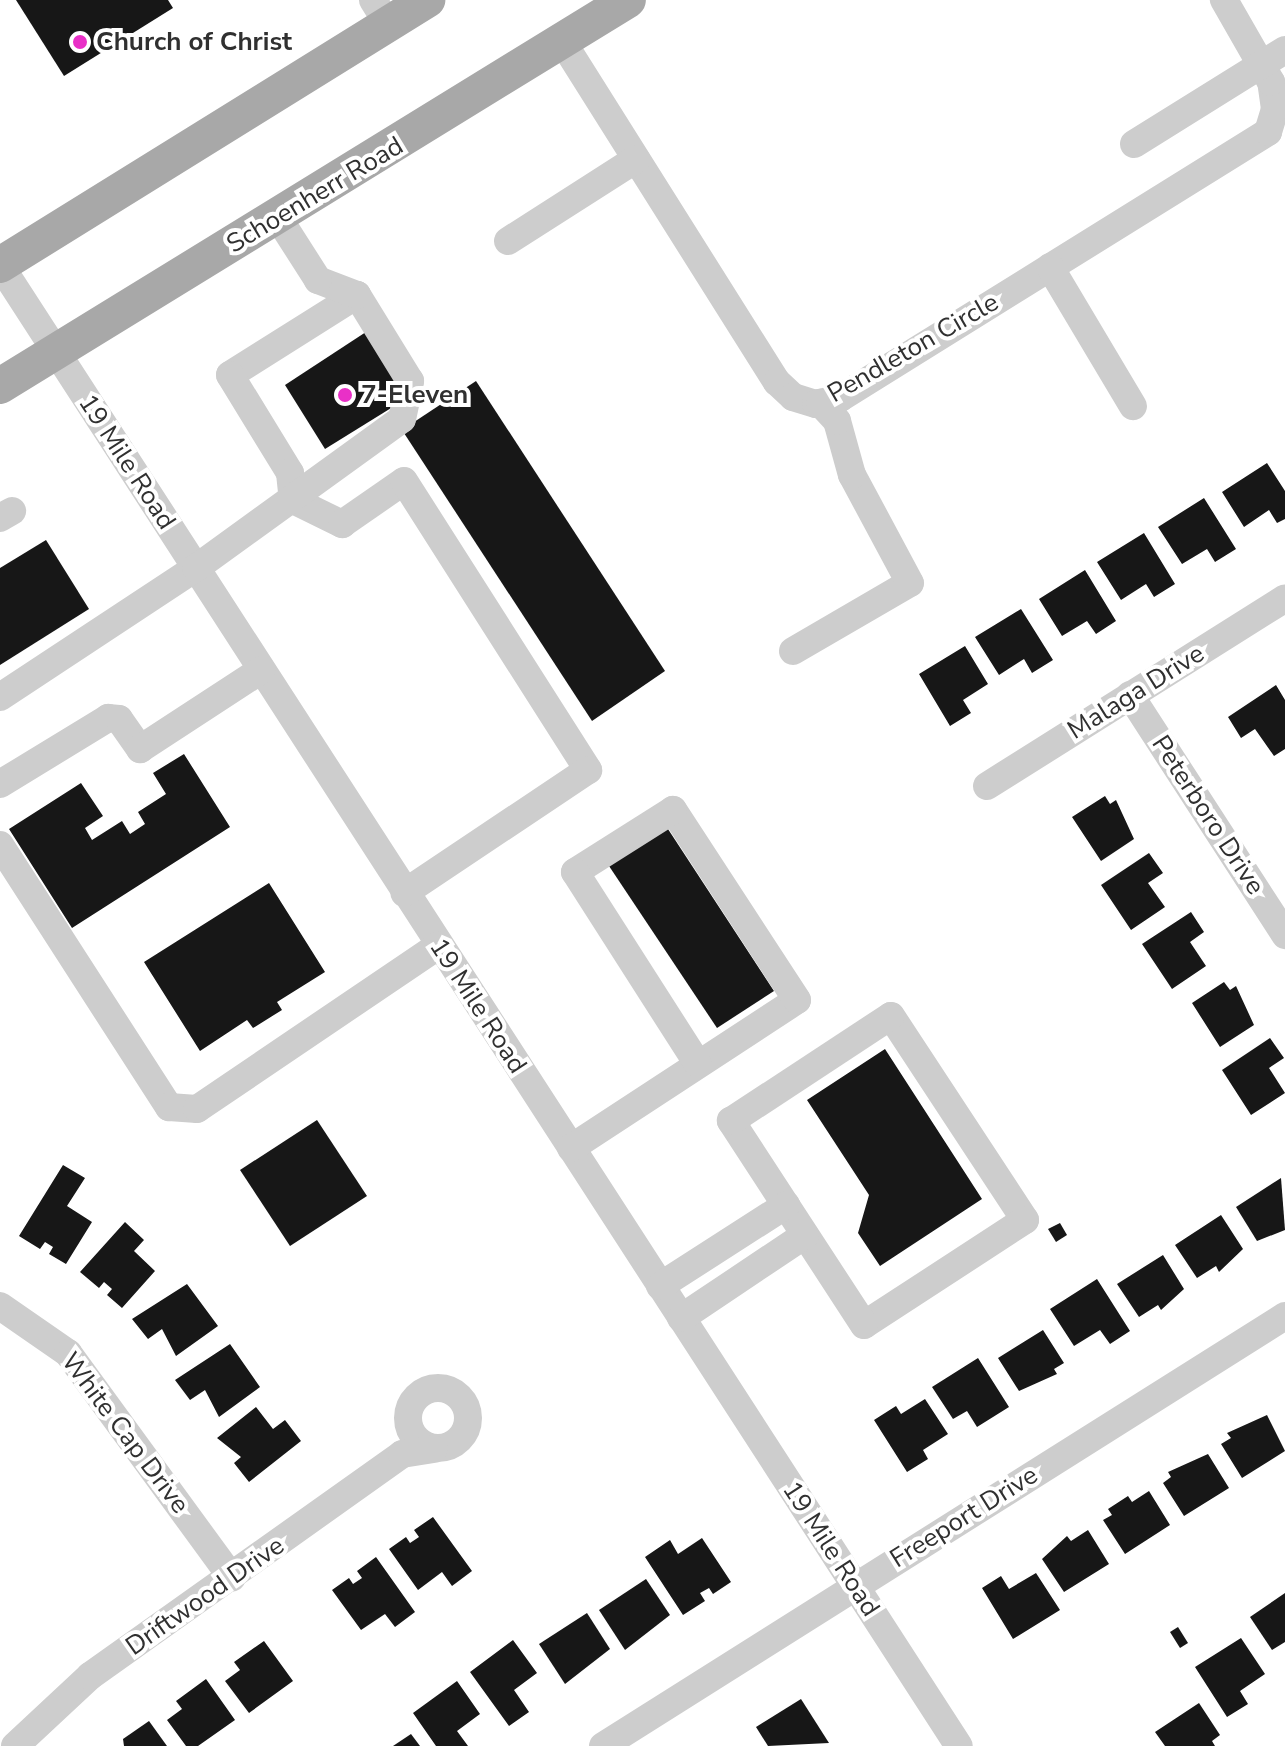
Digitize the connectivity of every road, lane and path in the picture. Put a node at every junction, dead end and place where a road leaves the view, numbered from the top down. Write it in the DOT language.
graph roads {
  1 [pos="427,0"];
  2 [pos="628,0"];
  3 [pos="1224,0"];
  4 [pos="381,12"];
  5 [pos="562,41"];
  6 [pos="1274,57"];
  7 [pos="1279,110"];
  8 [pos="1134,144"];
  9 [pos="636,159"];
  10 [pos="279,219"];
  11 [pos="508,241"];
  12 [pos="0,265"];
  13 [pos="1050,267"];
  14 [pos="357,295"];
  15 [pos="56,352"];
  16 [pos="0,386"];
  17 [pos="820,403"];
  18 [pos="1133,406"];
  19 [pos="293,500"];
  20 [pos="196,568"];
  21 [pos="1285,598"];
  22 [pos="793,651"];
  23 [pos="261,670"];
  24 [pos="1130,695"];
  25 [pos="0,697"];
  26 [pos="0,784"];
  27 [pos="987,786"];
  28 [pos="0,845"];
  29 [pos="404,893"];
  30 [pos="1285,935"];
  31 [pos="439,945"];
  32 [pos="698,1064"];
  33 [pos="571,1148"];
  34 [pos="786,1205"];
  35 [pos="805,1235"];
  36 [pos="660,1286"];
  37 [pos="0,1306"];
  38 [pos="1285,1316"];
  39 [pos="681,1318"];
  40 [pos="408,1421"];
  41 [pos="434,1449"];
  42 [pos="402,1454"];
  43 [pos="232,1578"];
  44 [pos="855,1586"];
  45 [pos="15,1746"];
  46 [pos="603,1746"];
  47 [pos="959,1746"];
  1 -- 4 [label="main road"];
  2 -- 5 [label="main road, Schoenherr Road"];
  3 -- 6 [label="street, Pendleton Circle"];
  4 -- 12 [label="main road"];
  5 -- 9 [label="street, Pendleton Circle"];
  5 -- 10 [label="main road, Schoenherr Road"];
  6 -- 7 [label="street, Pendleton Circle"];
  6 -- 8 [label="street"];
  7 -- 13 [label="street, Pendleton Circle"];
  9 -- 11 [label="street"];
  9 -- 17 [label="street, Pendleton Circle"];
  10 -- 14 [label="street"];
  10 -- 15 [label="main road, Schoenherr Road"];
  12 -- 15 [label="street, 19 Mile Road"];
  13 -- 17 [label="street, Pendleton Circle"];
  13 -- 18 [label="street"];
  14 -- 19 [label="street"];
  14 -- 19 [label="street"];
  15 -- 16 [label="main road, Schoenherr Road"];
  15 -- 20 [label="street, 19 Mile Road"];
  17 -- 22 [label="street"];
  19 -- 20 [label="street"];
  19 -- 29 [label="street"];
  20 -- 23 [label="street, 19 Mile Road"];
  20 -- 25 [label="street"];
  21 -- 24 [label="street, Malaga Drive"];
  23 -- 26 [label="street"];
  23 -- 29 [label="street, 19 Mile Road"];
  24 -- 27 [label="street, Malaga Drive"];
  24 -- 30 [label="street, Peterboro Drive"];
  28 -- 31 [label="street"];
  29 -- 31 [label="street, 19 Mile Road"];
  31 -- 33 [label="street, 19 Mile Road"];
  32 -- 32 [label="street"];
  32 -- 33 [label="street"];
  33 -- 36 [label="street, 19 Mile Road"];
  34 -- 35 [label="street"];
  34 -- 35 [label="street"];
  34 -- 36 [label="street"];
  35 -- 39 [label="street"];
  36 -- 39 [label="street, 19 Mile Road"];
  37 -- 43 [label="street, White Cap Drive"];
  38 -- 44 [label="street, Freeport Drive"];
  39 -- 44 [label="street, 19 Mile Road"];
  40 -- 41 [label="street"];
  40 -- 41 [label="street, Driftwood Drive"];
  40 -- 42 [label="street, Driftwood Drive"];
  41 -- 42 [label="street, Driftwood Drive"];
  42 -- 43 [label="street, Driftwood Drive"];
  43 -- 45 [label="street, Driftwood Drive"];
  44 -- 46 [label="street, Freeport Drive"];
  44 -- 47 [label="street, 19 Mile Road"];
}
